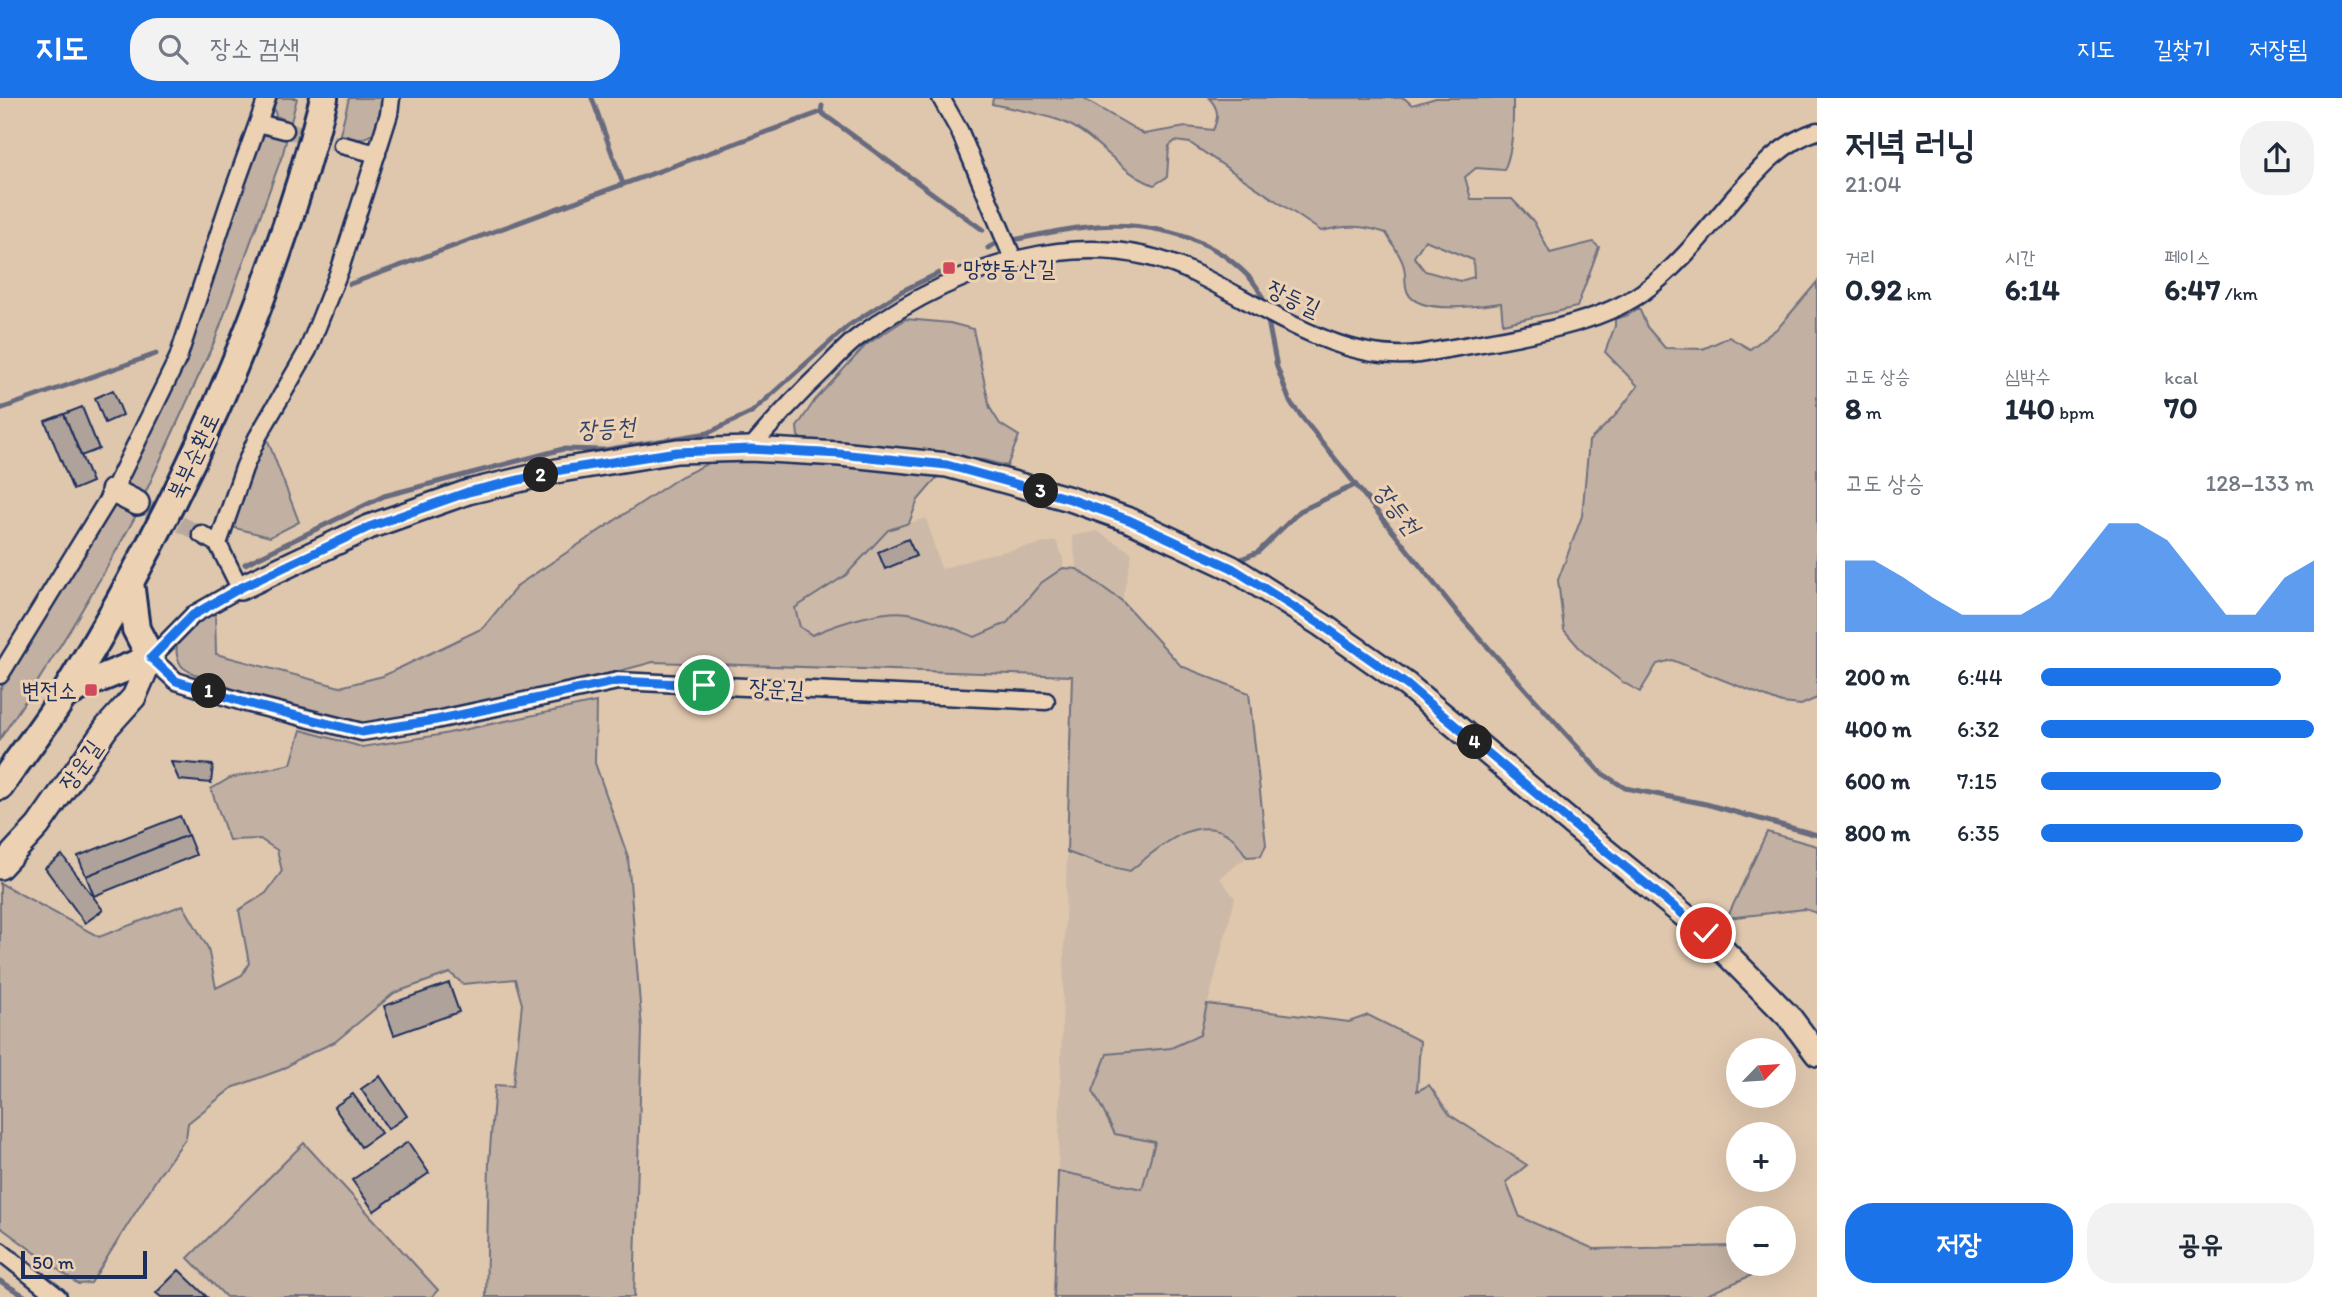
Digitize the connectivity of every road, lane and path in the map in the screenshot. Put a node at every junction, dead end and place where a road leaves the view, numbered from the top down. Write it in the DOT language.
graph roads {
  1 [pos="267,98"];
  2 [pos="324,98"];
  3 [pos="391,98"];
  4 [pos="941,98"];
  5 [pos="258,123"];
  6 [pos="285,130"];
  7 [pos="1817,131"];
  8 [pos="342,145"];
  9 [pos="377,154"];
  10 [pos="1009,248"];
  11 [pos="750,449"];
  12 [pos="113,491"];
  13 [pos="137,503"];
  14 [pos="201,534"];
  15 [pos="218,544"];
  16 [pos="130,582"];
  17 [pos="240,588"];
  18 [pos="151,658"];
  19 [pos="0,675"];
  20 [pos="63,696"];
  21 [pos="1046,701"];
  22 [pos="0,786"];
  23 [pos="0,867"];
  24 [pos="1817,1054"];
  25 [pos="0,1251"];
  26 [pos="58,1297"];
  1 -- 5 [label="street"];
  2 -- 16 [label="main road, 북부순환로"];
  3 -- 9 [label="street"];
  4 -- 10 [label="street"];
  5 -- 6 [label="street"];
  5 -- 12 [label="street"];
  7 -- 10 [label="street, 장등길"];
  8 -- 9 [label="street"];
  9 -- 15 [label="street"];
  10 -- 11 [label="street, 장등길"];
  11 -- 17 [label="street, 장운길"];
  11 -- 24 [label="street, 장운길"];
  12 -- 13 [label="street"];
  12 -- 19 [label="street"];
  14 -- 15 [label="street"];
  15 -- 17 [label="street"];
  16 -- 18 [label="main road"];
  16 -- 20 [label="main road, 북부순환로"];
  17 -- 18 [label="street, 장운길"];
  18 -- 20 [label="main road"];
  18 -- 21 [label="street, 장운길"];
  18 -- 23 [label="street, 장운길"];
  20 -- 22 [label="main road, 북부순환로"];
  25 -- 26 [label="street"];
}
